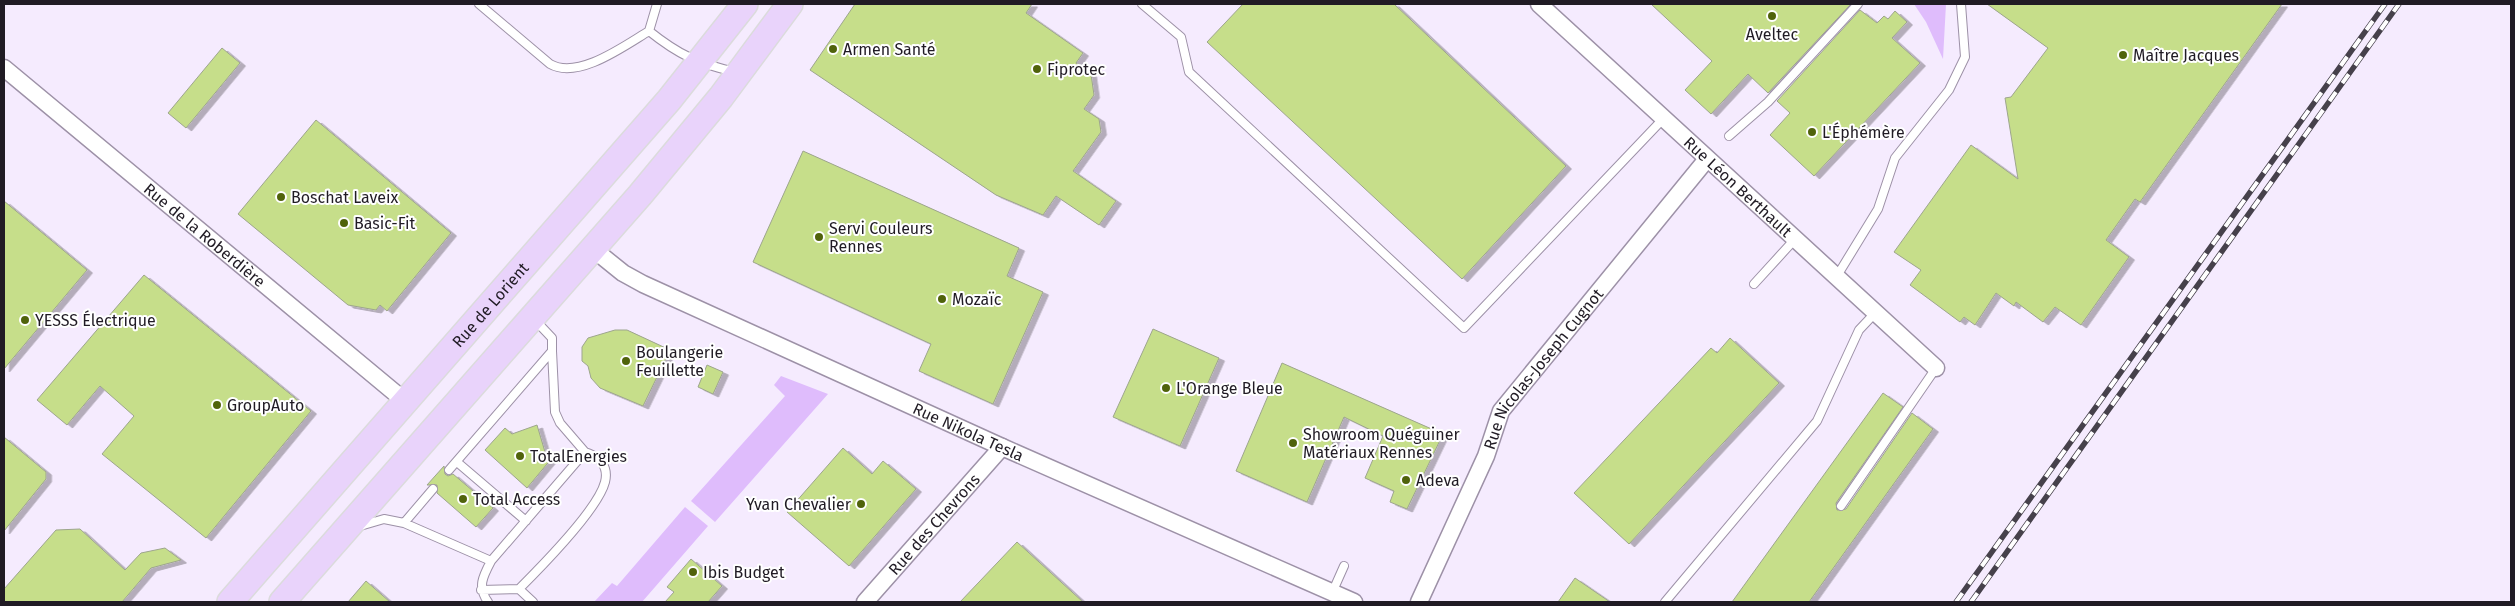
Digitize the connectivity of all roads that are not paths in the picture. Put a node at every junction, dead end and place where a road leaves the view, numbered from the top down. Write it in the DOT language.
graph roads {
  1 [pos="479,4"];
  2 [pos="657,4"];
  3 [pos="745,4"];
  4 [pos="790,4"];
  5 [pos="1142,4"];
  6 [pos="1539,4"];
  7 [pos="1858,4"];
  8 [pos="1961,4"];
  9 [pos="649,32"];
  10 [pos="700,63"];
  11 [pos="4,68"];
  12 [pos="740,73"];
  13 [pos="1663,119"];
  14 [pos="1729,136"];
  15 [pos="1707,159"];
  16 [pos="1796,238"];
  17 [pos="592,248"];
  18 [pos="1837,276"];
  19 [pos="1754,284"];
  20 [pos="1876,312"];
  21 [pos="531,317"];
  22 [pos="552,351"];
  23 [pos="1936,368"];
  24 [pos="406,402"];
  25 [pos="1002,447"];
  26 [pos="585,452"];
  27 [pos="457,462"];
  28 [pos="450,470"];
  29 [pos="433,489"];
  30 [pos="1841,506"];
  31 [pos="526,521"];
  32 [pos="404,523"];
  33 [pos="338,537"];
  34 [pos="492,561"];
  35 [pos="1344,566"];
  36 [pos="481,590"];
  37 [pos="519,590"];
  38 [pos="1332,593"];
  39 [pos="230,602"];
  40 [pos="282,602"];
  41 [pos="488,602"];
  42 [pos="533,602"];
  43 [pos="866,602"];
  44 [pos="1354,602"];
  45 [pos="1419,602"];
  46 [pos="1665,602"];
  1 -- 9 [label="lane"];
  2 -- 9 [label="lane"];
  3 -- 10 [label="main road, Rue de Lorient"];
  4 -- 12 [label="main road"];
  5 -- 13 [label="lane"];
  6 -- 13 [label="street, Rue Léon Berthault"];
  7 -- 14 [label="lane"];
  8 -- 18 [label="lane"];
  9 -- 10 [label="lane"];
  10 -- 12 [label="lane"];
  10 -- 24 [label="main road, Rue de Lorient"];
  11 -- 24 [label="street, Rue de la Roberdière"];
  12 -- 17 [label="main road"];
  13 -- 15 [label="street, Rue Léon Berthault"];
  15 -- 16 [label="street, Rue Léon Berthault"];
  15 -- 45 [label="street, Rue Nicolas-Joseph Cugnot"];
  16 -- 18 [label="street, Rue Léon Berthault"];
  16 -- 19 [label="lane"];
  17 -- 21 [label="main road"];
  17 -- 25 [label="street, Rue Nikola Tesla"];
  18 -- 20 [label="street, Rue Léon Berthault"];
  20 -- 23 [label="street, Rue Léon Berthault"];
  20 -- 46 [label="lane"];
  21 -- 22 [label="lane"];
  21 -- 33 [label="main road"];
  22 -- 26 [label="lane"];
  22 -- 27 [label="lane"];
  23 -- 30 [label="lane"];
  24 -- 39 [label="main road, Rue de Lorient"];
  25 -- 38 [label="street, Rue Nikola Tesla"];
  25 -- 43 [label="street, Rue des Chevrons"];
  26 -- 31 [label="lane"];
  26 -- 37 [label="lane"];
  27 -- 28 [label="lane"];
  27 -- 31 [label="lane"];
  29 -- 32 [label="lane"];
  31 -- 34 [label="lane"];
  32 -- 33 [label="lane"];
  32 -- 34 [label="lane"];
  33 -- 40 [label="main road"];
  34 -- 36 [label="lane"];
  35 -- 38 [label="lane"];
  36 -- 37 [label="lane"];
  36 -- 41 [label="lane"];
  37 -- 42 [label="lane"];
  38 -- 44 [label="street, Rue Nikola Tesla"];
}
